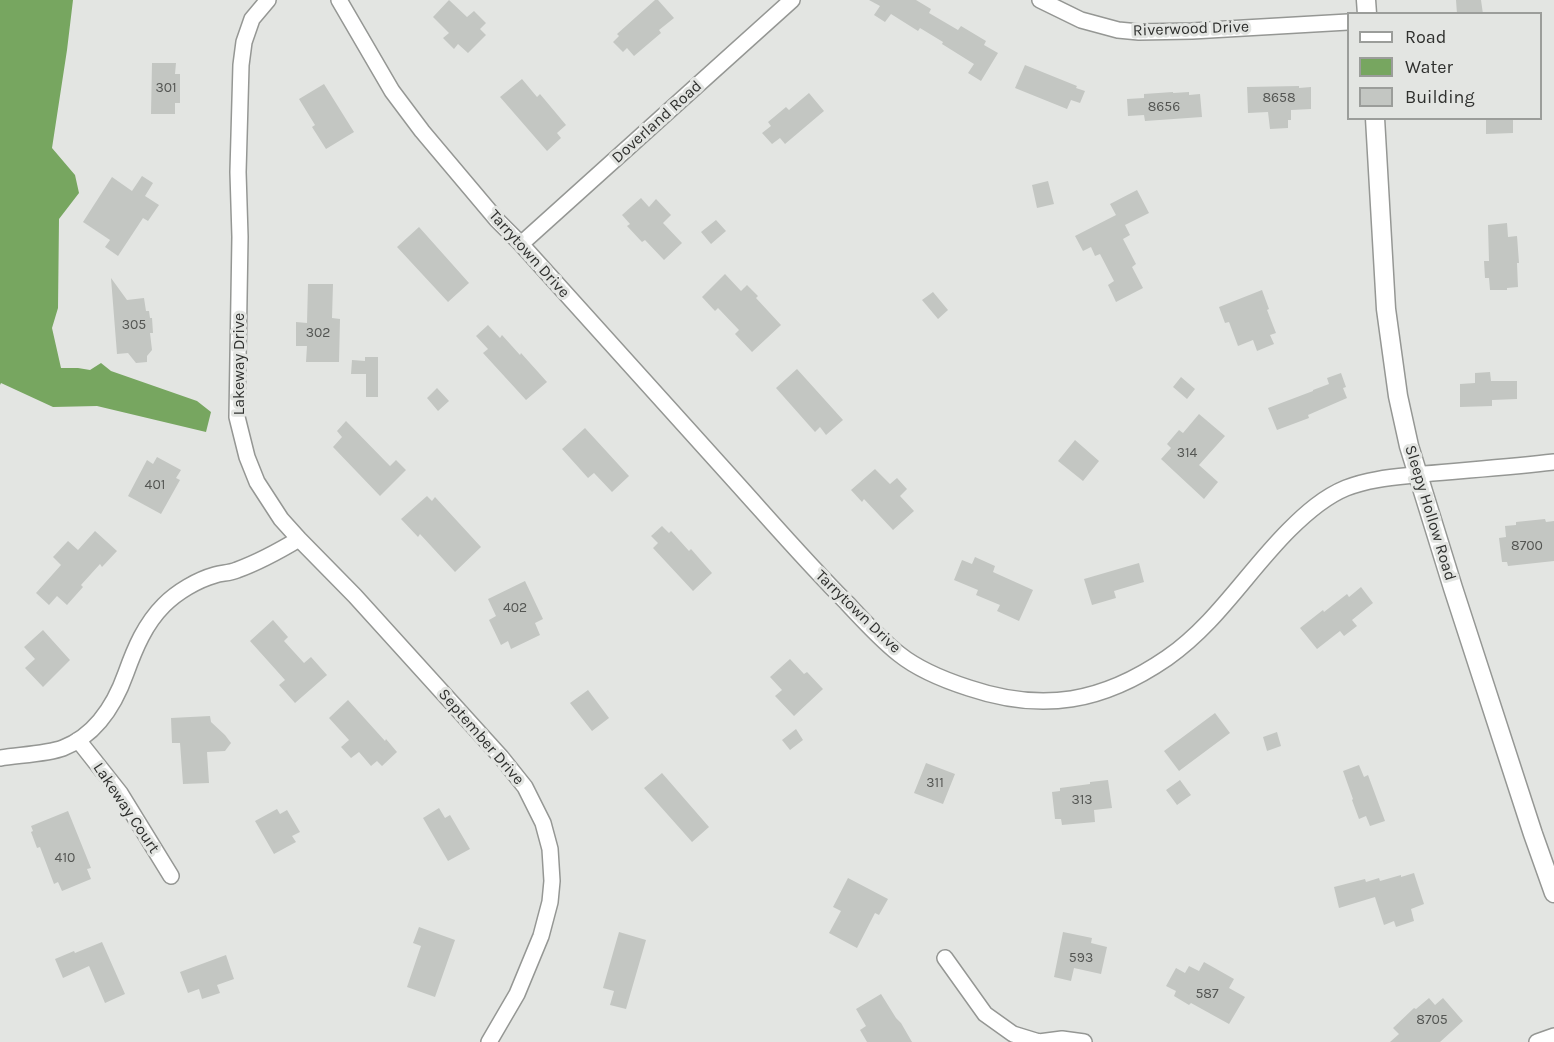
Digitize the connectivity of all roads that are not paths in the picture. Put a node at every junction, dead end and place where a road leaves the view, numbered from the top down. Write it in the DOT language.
graph roads {
  1 [pos="268,0"];
  2 [pos="339,0"];
  3 [pos="792,0"];
  4 [pos="1040,0"];
  5 [pos="1347,22"];
  6 [pos="1375,120"];
  7 [pos="521,244"];
  8 [pos="1554,462"];
  9 [pos="1418,475"];
  10 [pos="299,539"];
  11 [pos="78,740"];
  12 [pos="0,758"];
  13 [pos="171,876"];
  14 [pos="1554,893"];
  15 [pos="945,958"];
  16 [pos="1554,1036"];
  17 [pos="489,1042"];
  18 [pos="1084,1042"];
  19 [pos="1537,1042"];
  1 -- 10 [label="street, Lakeway Drive"];
  2 -- 7 [label="street, Tarrytown Drive"];
  3 -- 7 [label="street, Doverland Road"];
  4 -- 5 [label="street, Riverwood Drive"];
  6 -- 9 [label="street, Sleepy Hollow Road"];
  7 -- 9 [label="street, Tarrytown Drive"];
  8 -- 9 [label="street, Tarrytown Drive"];
  9 -- 14 [label="street, Sleepy Hollow Road"];
  10 -- 11 [label="street"];
  10 -- 17 [label="street, September Drive"];
  11 -- 12 [label="street"];
  11 -- 13 [label="street, Lakeway Court"];
  15 -- 18 [label="street"];
  16 -- 19 [label="street"];
}
